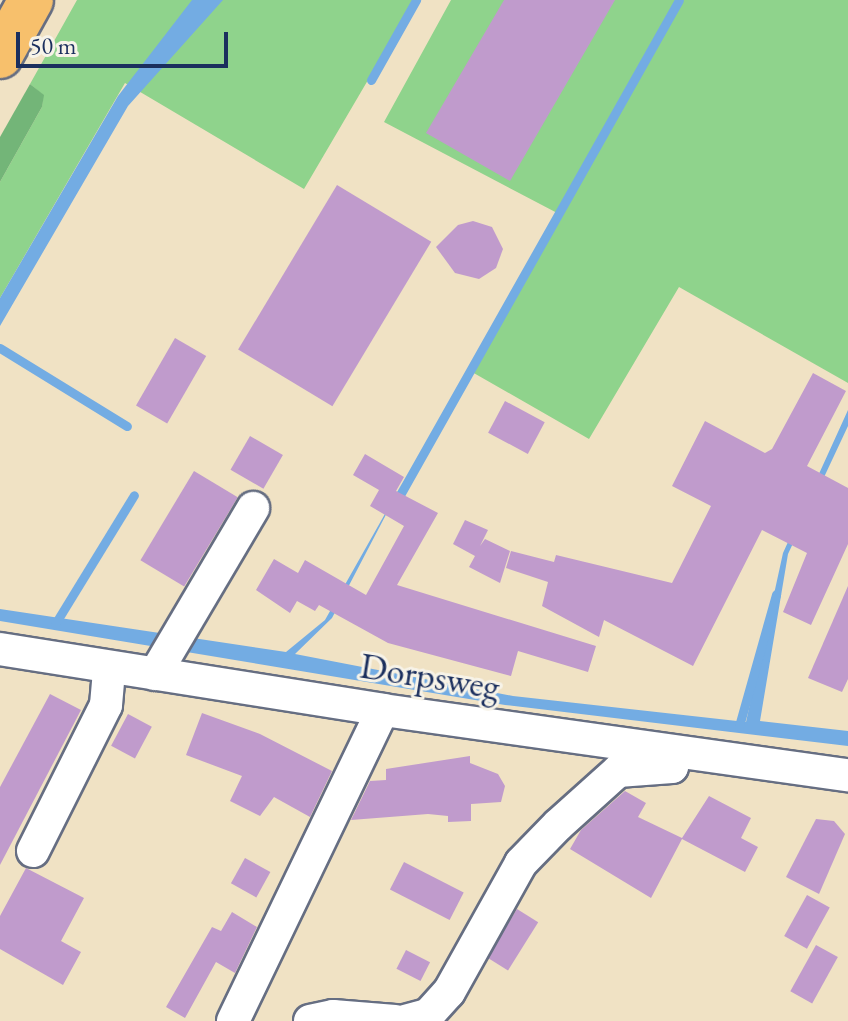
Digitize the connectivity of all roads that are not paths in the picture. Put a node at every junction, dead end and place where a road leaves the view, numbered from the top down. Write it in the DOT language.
graph roads {
  1 [pos="31,0"];
  2 [pos="0,56"];
  3 [pos="253,508"];
  4 [pos="0,649"];
  5 [pos="109,669"];
  6 [pos="155,674"];
  7 [pos="383,710"];
  8 [pos="675,753"];
  9 [pos="848,775"];
  10 [pos="33,851"];
  11 [pos="233,1021"];
  12 [pos="310,1021"];
  13 [pos="395,1021"];
  14 [pos="405,1021"];
  1 -- 2 [label="highway"];
  3 -- 6 [label="street"];
  4 -- 5 [label="street, Dorpsweg"];
  5 -- 6 [label="street, Dorpsweg"];
  5 -- 10 [label="street"];
  6 -- 7 [label="street, Dorpsweg"];
  7 -- 8 [label="street, Dorpsweg"];
  7 -- 11 [label="street"];
  8 -- 9 [label="street, Dorpsweg"];
  8 -- 14 [label="street"];
  12 -- 13 [label="street"];
}
